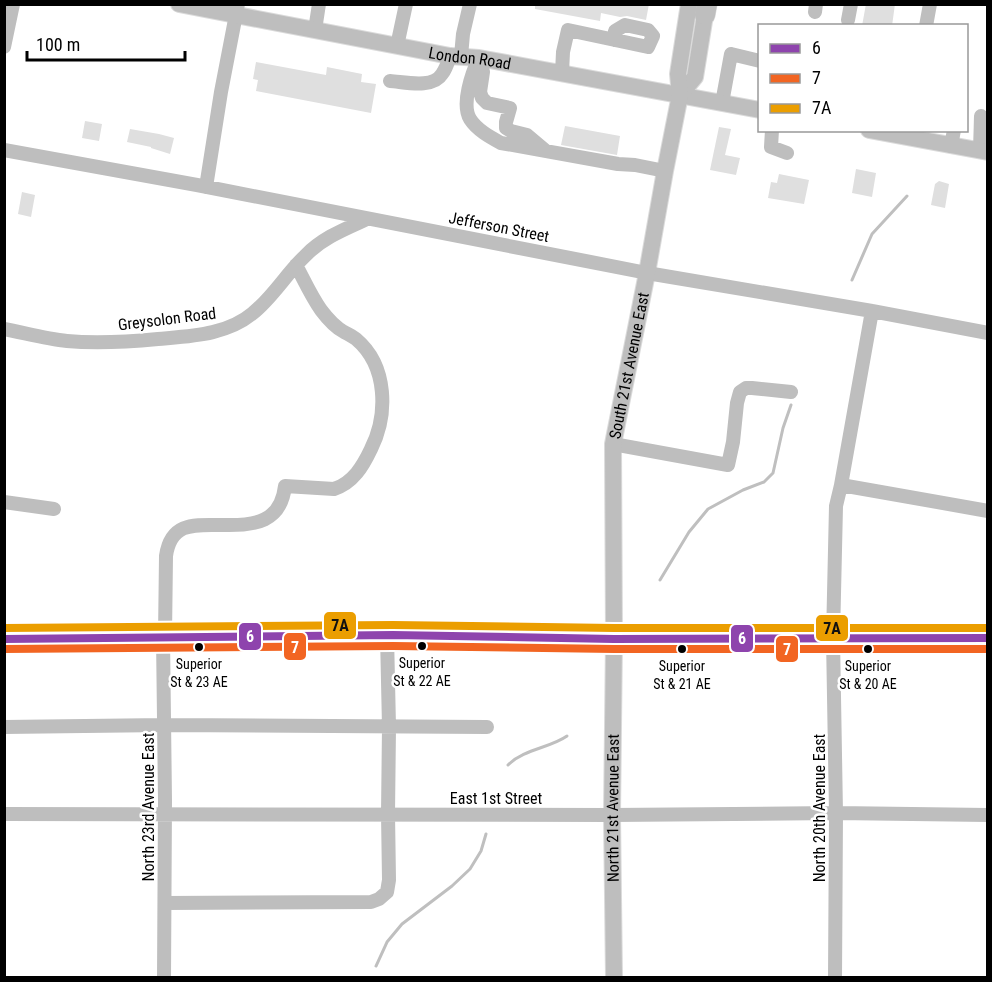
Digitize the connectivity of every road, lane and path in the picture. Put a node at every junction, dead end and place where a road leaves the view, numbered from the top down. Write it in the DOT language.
graph roads {
  1 [pos="13,4"];
  2 [pos="179,4"];
  3 [pos="319,4"];
  4 [pos="406,4"];
  5 [pos="470,4"];
  6 [pos="851,4"];
  7 [pos="930,4"];
  8 [pos="701,7"];
  9 [pos="237,10"];
  10 [pos="848,20"];
  11 [pos="926,24"];
  12 [pos="315,30"];
  13 [pos="614,40"];
  14 [pos="397,46"];
  15 [pos="4,47"];
  16 [pos="456,56"];
  17 [pos="479,58"];
  18 [pos="758,61"];
  19 [pos="562,73"];
  20 [pos="390,81"];
  21 [pos="680,95"];
  22 [pos="722,103"];
  23 [pos="758,110"];
  24 [pos="981,116"];
  25 [pos="772,132"];
  26 [pos="899,133"];
  27 [pos="952,138"];
  28 [pos="4,150"];
  29 [pos="546,151"];
  30 [pos="984,152"];
  31 [pos="787,153"];
  32 [pos="665,171"];
  33 [pos="206,187"];
  34 [pos="367,219"];
  35 [pos="296,265"];
  36 [pos="647,273"];
  37 [pos="872,311"];
  38 [pos="4,329"];
  39 [pos="987,333"];
  40 [pos="791,392"];
  41 [pos="613,444"];
  42 [pos="841,485"];
  43 [pos="4,502"];
  44 [pos="54,509"];
  45 [pos="987,511"];
  46 [pos="387,635"];
  47 [pos="164,637"];
  48 [pos="833,638"];
  49 [pos="987,638"];
  50 [pos="4,639"];
  51 [pos="614,639"];
  52 [pos="165,725"];
  53 [pos="4,727"];
  54 [pos="389,727"];
  55 [pos="487,727"];
  56 [pos="836,813"];
  57 [pos="4,814"];
  58 [pos="165,814"];
  59 [pos="388,814"];
  60 [pos="612,815"];
  61 [pos="987,815"];
  62 [pos="165,903"];
  63 [pos="164,978"];
  64 [pos="614,978"];
  65 [pos="835,978"];
  1 -- 15 [label="street"];
  2 -- 9 [label="main road, London Road"];
  3 -- 12 [label="street"];
  4 -- 14 [label="street"];
  5 -- 16 [label="street"];
  6 -- 10 [label="street"];
  7 -- 11 [label="street"];
  8 -- 21 [label="main road, South 21st Avenue East"];
  9 -- 12 [label="main road, London Road"];
  9 -- 33 [label="street"];
  12 -- 14 [label="main road, London Road"];
  13 -- 19 [label="street"];
  14 -- 16 [label="main road, London Road"];
  16 -- 17 [label="main road, London Road"];
  16 -- 20 [label="street"];
  17 -- 19 [label="main road, London Road"];
  17 -- 29 [label="street"];
  17 -- 29 [label="street"];
  18 -- 22 [label="street"];
  19 -- 21 [label="main road, London Road"];
  21 -- 22 [label="main road, London Road"];
  21 -- 32 [label="main road, South 21st Avenue East"];
  22 -- 23 [label="main road, London Road"];
  24 -- 30 [label="street"];
  25 -- 31 [label="street"];
  26 -- 27 [label="main road"];
  27 -- 30 [label="main road"];
  28 -- 33 [label="street, Jefferson Street"];
  29 -- 32 [label="street"];
  32 -- 36 [label="main road, South 21st Avenue East"];
  33 -- 34 [label="street, Jefferson Street"];
  34 -- 35 [label="street, Greysolon Road"];
  34 -- 36 [label="street, Jefferson Street"];
  35 -- 38 [label="street, Greysolon Road"];
  35 -- 47 [label="street, North 23rd Avenue East"];
  36 -- 37 [label="street, Jefferson Street"];
  36 -- 41 [label="main road, South 21st Avenue East"];
  37 -- 39 [label="street, Jefferson Street"];
  37 -- 42 [label="street, North 20th Avenue East"];
  40 -- 41 [label="street"];
  41 -- 51 [label="main road, South 21st Avenue East"];
  42 -- 45 [label="street"];
  42 -- 48 [label="street, North 20th Avenue East"];
  43 -- 44 [label="street"];
  46 -- 47 [label="street"];
  46 -- 51 [label="street"];
  46 -- 54 [label="street"];
  47 -- 50 [label="street"];
  47 -- 52 [label="street, North 23rd Avenue East"];
  48 -- 49 [label="street"];
  48 -- 51 [label="street"];
  48 -- 56 [label="street, North 20th Avenue East"];
  51 -- 60 [label="main road, North 21st Avenue East"];
  52 -- 53 [label="street"];
  52 -- 54 [label="street"];
  52 -- 58 [label="street, North 23rd Avenue East"];
  54 -- 55 [label="street"];
  54 -- 59 [label="street"];
  56 -- 60 [label="street, East 1st Street"];
  56 -- 61 [label="street, East 1st Street"];
  56 -- 65 [label="street, North 20th Avenue East"];
  57 -- 58 [label="street, East 1st Street"];
  58 -- 59 [label="street, East 1st Street"];
  58 -- 62 [label="street, North 23rd Avenue East"];
  59 -- 60 [label="street, East 1st Street"];
  59 -- 62 [label="street"];
  60 -- 64 [label="main road, North 21st Avenue East"];
  62 -- 63 [label="street, North 23rd Avenue East"];
}
